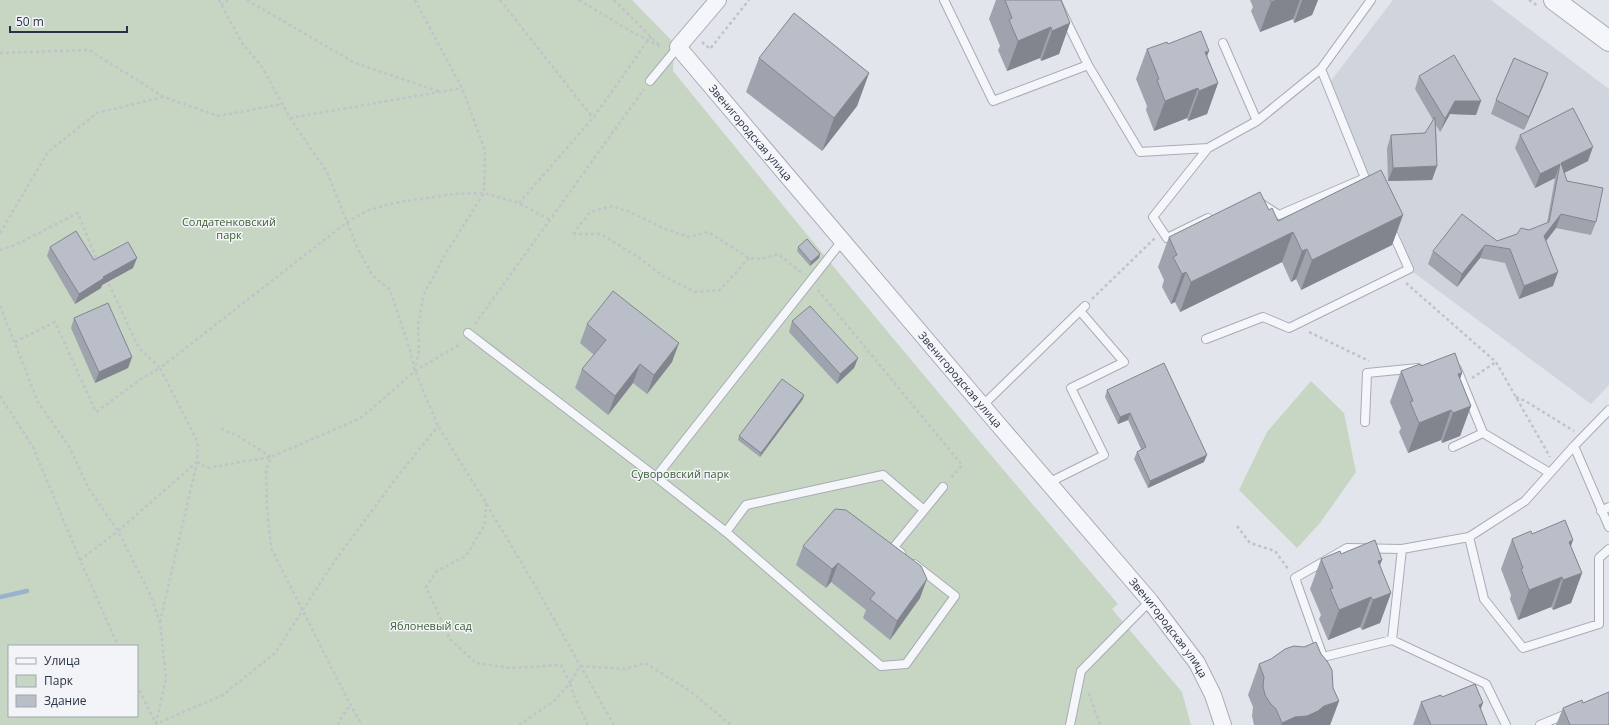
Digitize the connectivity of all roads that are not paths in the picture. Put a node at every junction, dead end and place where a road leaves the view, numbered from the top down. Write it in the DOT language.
graph roads {
  1 [pos="718,0"];
  2 [pos="944,0"];
  3 [pos="1056,0"];
  4 [pos="1371,0"];
  5 [pos="1554,0"];
  6 [pos="1609,41"];
  7 [pos="1222,44"];
  8 [pos="674,52"];
  9 [pos="1088,65"];
  10 [pos="1321,69"];
  11 [pos="650,81"];
  12 [pos="1257,121"];
  13 [pos="1208,148"];
  14 [pos="1365,178"];
  15 [pos="1375,193"];
  16 [pos="1252,197"];
  17 [pos="1216,214"];
  18 [pos="1388,221"];
  19 [pos="842,241"];
  20 [pos="468,333"];
  21 [pos="1206,339"];
  22 [pos="1448,366"];
  23 [pos="1426,368"];
  24 [pos="982,406"];
  25 [pos="1609,410"];
  26 [pos="1365,422"];
  27 [pos="1483,432"];
  28 [pos="1574,446"];
  29 [pos="1453,447"];
  30 [pos="1550,473"];
  31 [pos="656,477"];
  32 [pos="1048,483"];
  33 [pos="943,487"];
  34 [pos="1605,509"];
  35 [pos="924,510"];
  36 [pos="1609,527"];
  37 [pos="726,532"];
  38 [pos="1468,537"];
  39 [pos="1402,549"];
  40 [pos="1609,549"];
  41 [pos="1150,600"];
  42 [pos="1392,640"];
  43 [pos="1574,711"];
  44 [pos="1070,725"];
  45 [pos="1223,725"];
  46 [pos="1506,725"];
  47 [pos="1540,725"];
  1 -- 8 [label="street"];
  2 -- 9 [label="lane"];
  3 -- 9 [label="lane"];
  4 -- 10 [label="lane"];
  5 -- 6 [label="street"];
  7 -- 12 [label="lane"];
  8 -- 11 [label="lane"];
  8 -- 19 [label="street, Звенигородская улица"];
  9 -- 13 [label="lane"];
  10 -- 12 [label="lane"];
  10 -- 14 [label="lane"];
  12 -- 13 [label="lane"];
  13 -- 17 [label="lane"];
  14 -- 15 [label="lane"];
  14 -- 16 [label="lane"];
  18 -- 21 [label="lane"];
  19 -- 24 [label="street, Звенигородская улица"];
  19 -- 31 [label="lane"];
  20 -- 31 [label="lane"];
  22 -- 27 [label="lane"];
  23 -- 26 [label="lane"];
  24 -- 32 [label="street, Звенигородская улица"];
  24 -- 32 [label="lane"];
  25 -- 28 [label="lane"];
  27 -- 29 [label="lane"];
  27 -- 30 [label="lane"];
  28 -- 30 [label="lane"];
  28 -- 34 [label="lane"];
  30 -- 38 [label="lane"];
  31 -- 37 [label="lane"];
  32 -- 41 [label="street, Звенигородская улица"];
  33 -- 35 [label="lane"];
  34 -- 36 [label="lane"];
  35 -- 37 [label="lane"];
  35 -- 37 [label="lane"];
  38 -- 39 [label="lane"];
  38 -- 40 [label="lane"];
  39 -- 42 [label="lane"];
  39 -- 42 [label="lane"];
  41 -- 44 [label="lane"];
  41 -- 45 [label="street, Звенигородская улица"];
  42 -- 46 [label="lane"];
  43 -- 47 [label="lane"];
}
